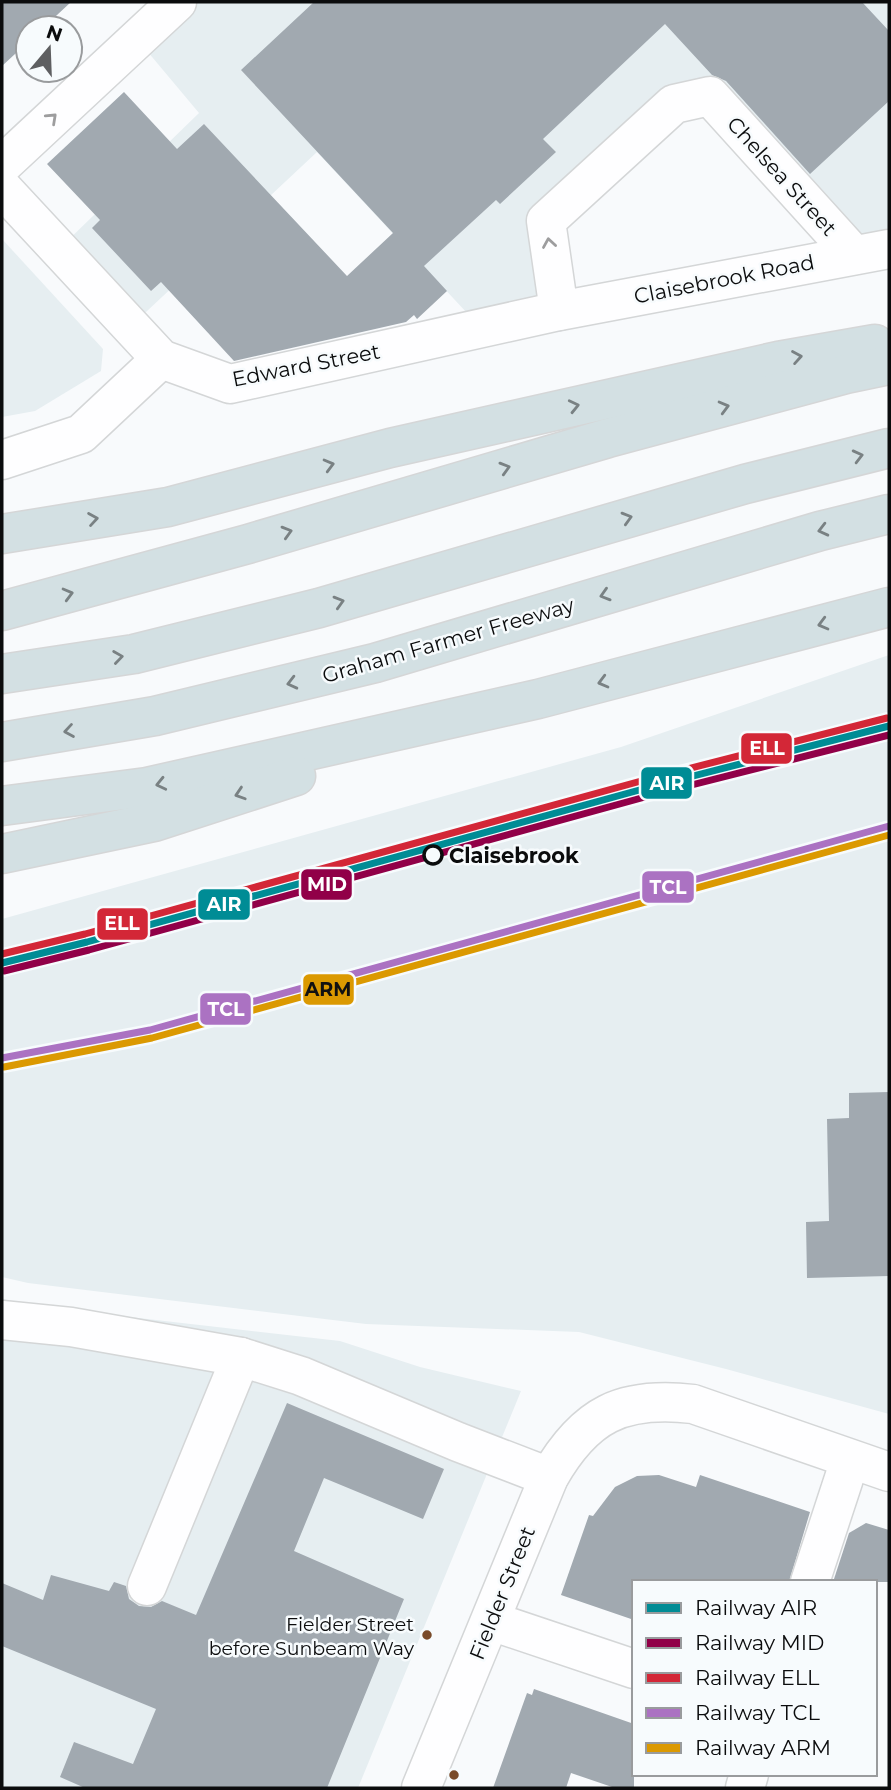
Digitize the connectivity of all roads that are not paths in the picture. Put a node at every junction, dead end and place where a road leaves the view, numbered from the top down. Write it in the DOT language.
graph roads {
  1 [pos="177,2"];
  2 [pos="2,164"];
  3 [pos="2,188"];
  4 [pos="872,252"];
  5 [pos="559,310"];
  6 [pos="889,341"];
  7 [pos="161,359"];
  8 [pos="889,365"];
  9 [pos="889,448"];
  10 [pos="2,460"];
  11 [pos="889,514"];
  12 [pos="2,534"];
  13 [pos="889,607"];
  14 [pos="2,611"];
  15 [pos="2,674"];
  16 [pos="538,699"];
  17 [pos="2,742"];
  18 [pos="2,806"];
  19 [pos="2,854"];
  20 [pos="2,1320"];
  21 [pos="241,1357"];
  22 [pos="850,1460"];
  23 [pos="889,1472"];
  24 [pos="549,1476"];
  25 [pos="811,1580"];
  26 [pos="148,1586"];
  27 [pos="491,1621"];
  28 [pos="632,1668"];
  29 [pos="421,1788"];
  2 -- 1 [label="street, one-way"];
  3 -- 7 [label="street, Edward Street"];
  4 -- 5 [label="street, Claisebrook Road"];
  5 -- 4 [label="street, Chelsea Street, one-way"];
  5 -- 7 [label="street, Edward Street"];
  12 -- 6 [label="highway, one-way"];
  7 -- 10 [label="street"];
  14 -- 8 [label="highway, one-way"];
  15 -- 9 [label="highway, one-way"];
  11 -- 17 [label="highway, Graham Farmer Freeway, one-way"];
  13 -- 16 [label="highway, one-way"];
  16 -- 18 [label="highway, one-way"];
  16 -- 19 [label="highway, one-way"];
  20 -- 21 [label="street"];
  21 -- 24 [label="street"];
  21 -- 26 [label="street"];
  22 -- 23 [label="street, Fielder Street"];
  22 -- 24 [label="street, Fielder Street"];
  22 -- 25 [label="street"];
  24 -- 27 [label="street, Fielder Street"];
  27 -- 28 [label="street"];
  27 -- 29 [label="street, Fielder Street"];
}
